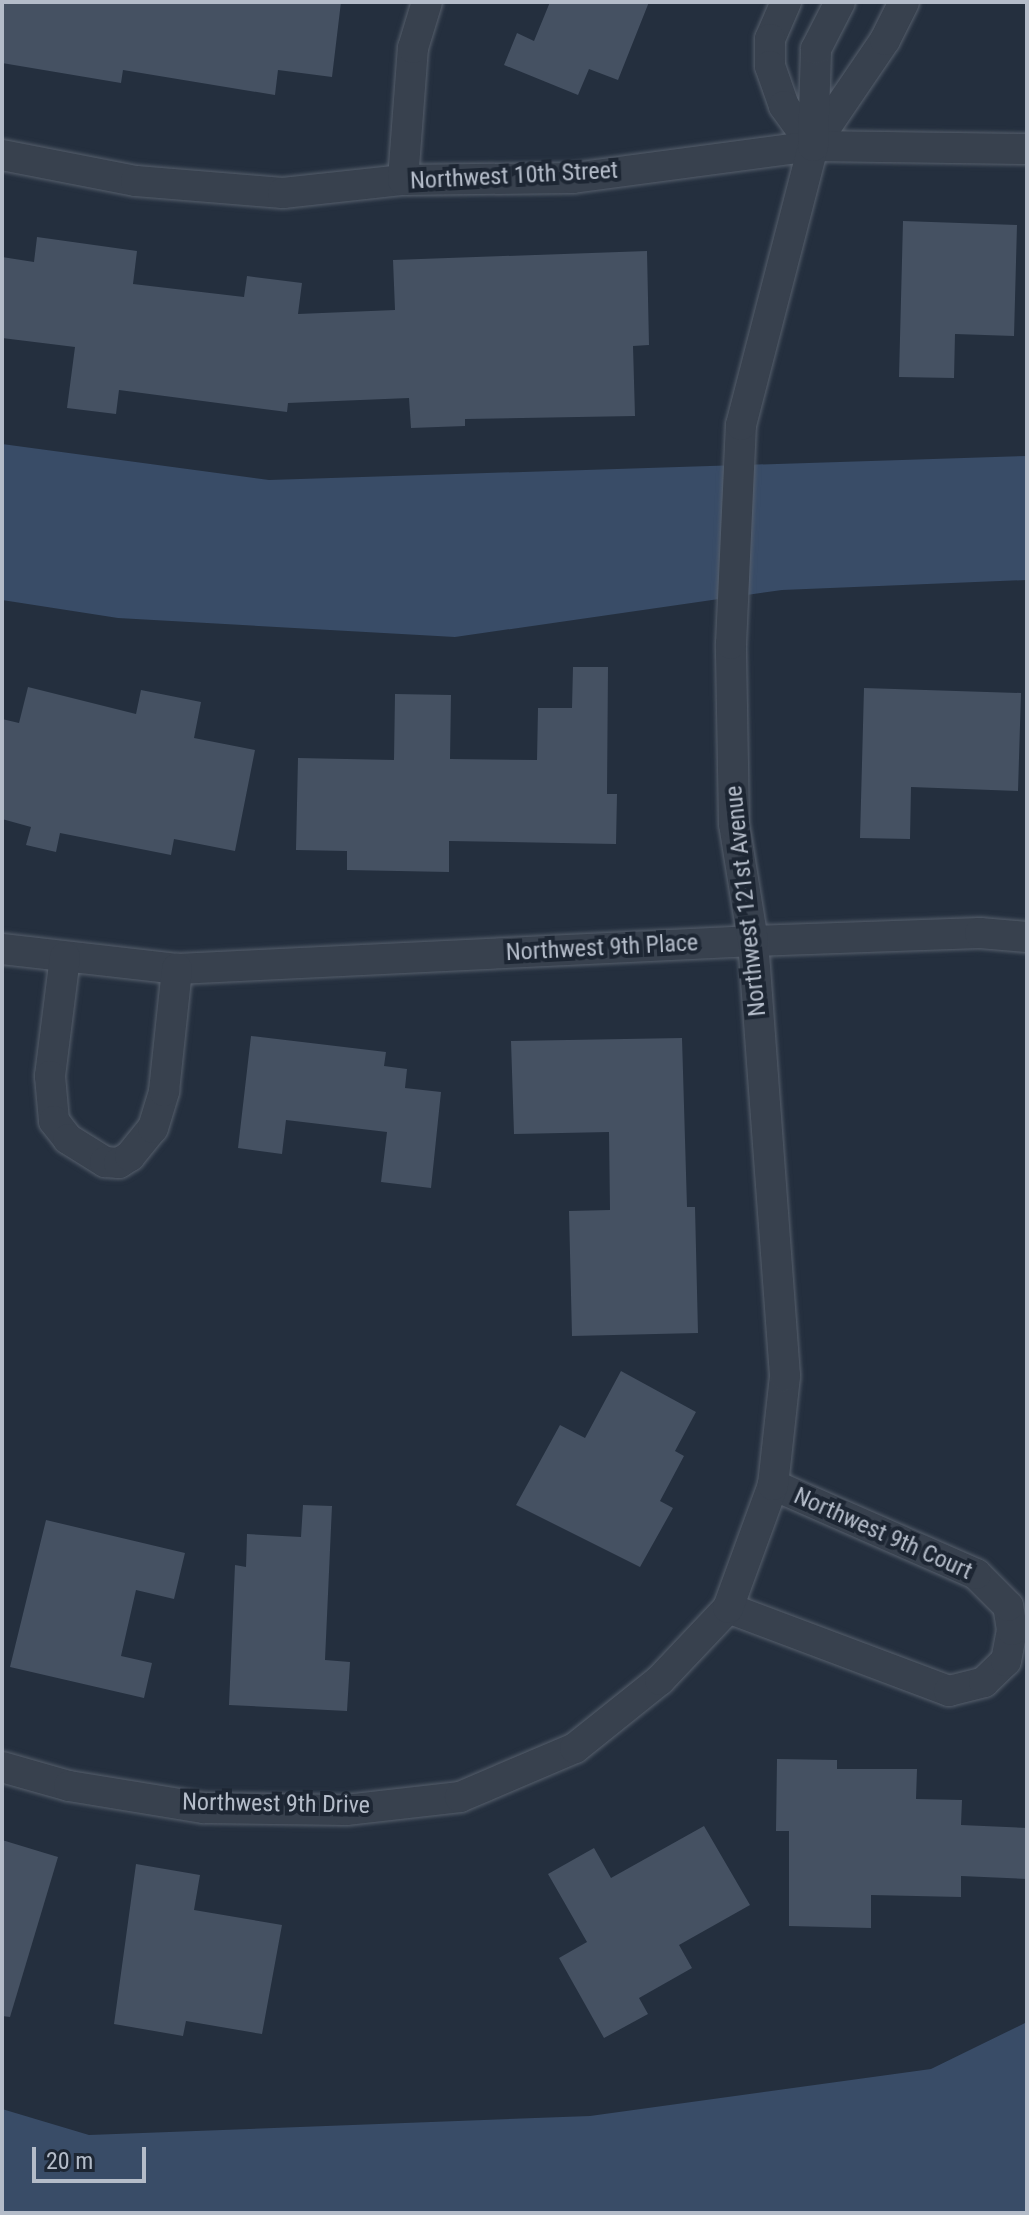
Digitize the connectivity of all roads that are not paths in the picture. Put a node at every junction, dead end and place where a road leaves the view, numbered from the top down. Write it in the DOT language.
graph roads {
  1 [pos="427,2"];
  2 [pos="786,2"];
  3 [pos="840,2"];
  4 [pos="904,2"];
  5 [pos="813,146"];
  6 [pos="1027,149"];
  7 [pos="2,155"];
  8 [pos="403,180"];
  9 [pos="1027,937"];
  10 [pos="753,941"];
  11 [pos="2,949"];
  12 [pos="65,957"];
  13 [pos="177,969"];
  14 [pos="773,1485"];
  15 [pos="728,1608"];
  16 [pos="2,1767"];
  1 -- 8 [label="street"];
  2 -- 5 [label="street"];
  3 -- 5 [label="street, Northwest 121st Avenue"];
  4 -- 5 [label="street, Northwest 121st Avenue"];
  5 -- 6 [label="street, Northwest 10th Street"];
  5 -- 8 [label="street, Northwest 10th Street"];
  5 -- 10 [label="street, Northwest 121st Avenue"];
  7 -- 8 [label="street, Northwest 10th Street"];
  9 -- 10 [label="street, Northwest 9th Place"];
  10 -- 13 [label="street, Northwest 9th Place"];
  10 -- 14 [label="street, Northwest 121st Avenue"];
  11 -- 12 [label="street, Northwest 9th Place"];
  12 -- 13 [label="street, Northwest 9th Place"];
  12 -- 13 [label="street"];
  14 -- 15 [label="street, Northwest 121st Avenue"];
  14 -- 15 [label="street, Northwest 9th Court"];
  15 -- 16 [label="street, Northwest 9th Drive"];
}
